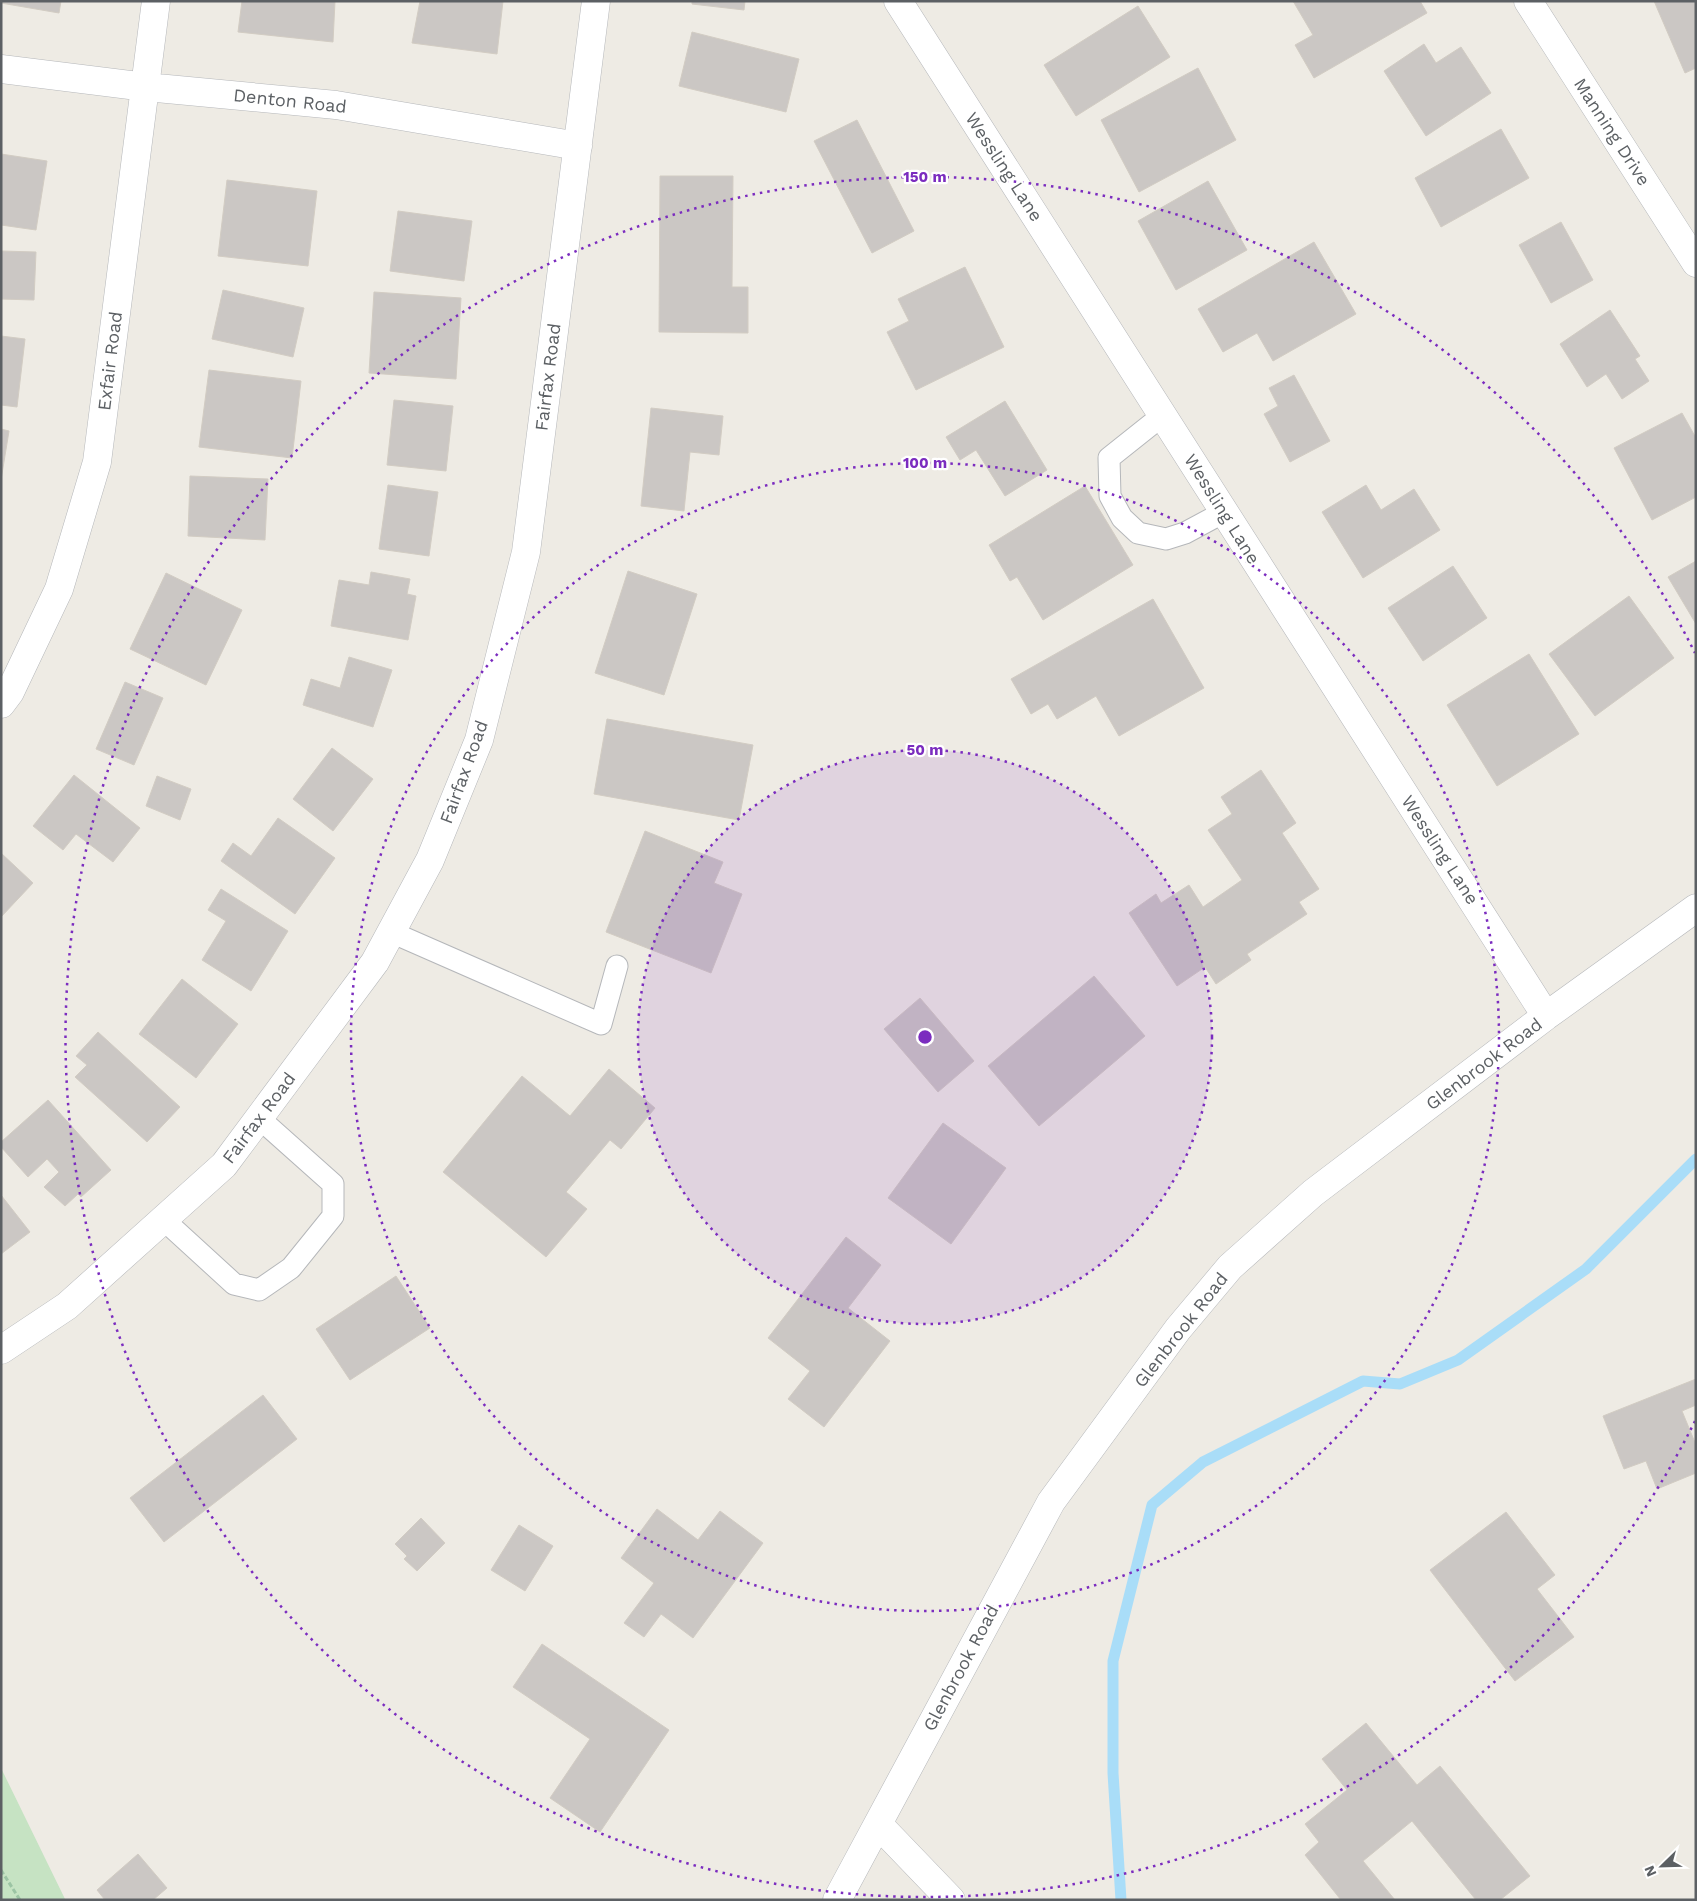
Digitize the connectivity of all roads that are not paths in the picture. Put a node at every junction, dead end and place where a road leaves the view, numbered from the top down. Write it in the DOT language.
graph roads {
  1 [pos="156,1"];
  2 [pos="596,1"];
  3 [pos="898,1"];
  4 [pos="1528,1"];
  5 [pos="1,68"];
  6 [pos="146,87"];
  7 [pos="578,146"];
  8 [pos="1696,263"];
  9 [pos="1163,415"];
  10 [pos="1224,512"];
  11 [pos="1,704"];
  12 [pos="1696,908"];
  13 [pos="391,932"];
  14 [pos="617,966"];
  15 [pos="1546,1016"];
  16 [pos="259,1118"];
  17 [pos="164,1220"];
  18 [pos="1,1350"];
  19 [pos="878,1824"];
  20 [pos="837,1900"];
  21 [pos="951,1900"];
  1 -- 6 [label="street, Exfair Road"];
  2 -- 7 [label="street, Fairfax Road"];
  3 -- 9 [label="street, Wessling Lane"];
  4 -- 8 [label="street, Manning Drive"];
  5 -- 6 [label="street, Denton Road"];
  6 -- 7 [label="street, Denton Road"];
  6 -- 11 [label="street, Exfair Road"];
  7 -- 13 [label="street, Fairfax Road"];
  9 -- 10 [label="street, Wessling Lane"];
  9 -- 10 [label="lane"];
  10 -- 15 [label="street, Wessling Lane"];
  12 -- 15 [label="street, Glenbrook Road"];
  13 -- 14 [label="lane"];
  13 -- 16 [label="street, Fairfax Road"];
  15 -- 19 [label="street, Glenbrook Road"];
  16 -- 17 [label="street, Fairfax Road"];
  16 -- 17 [label="lane"];
  17 -- 18 [label="street, Fairfax Road"];
  19 -- 20 [label="street, Glenbrook Road"];
  19 -- 21 [label="street"];
}
